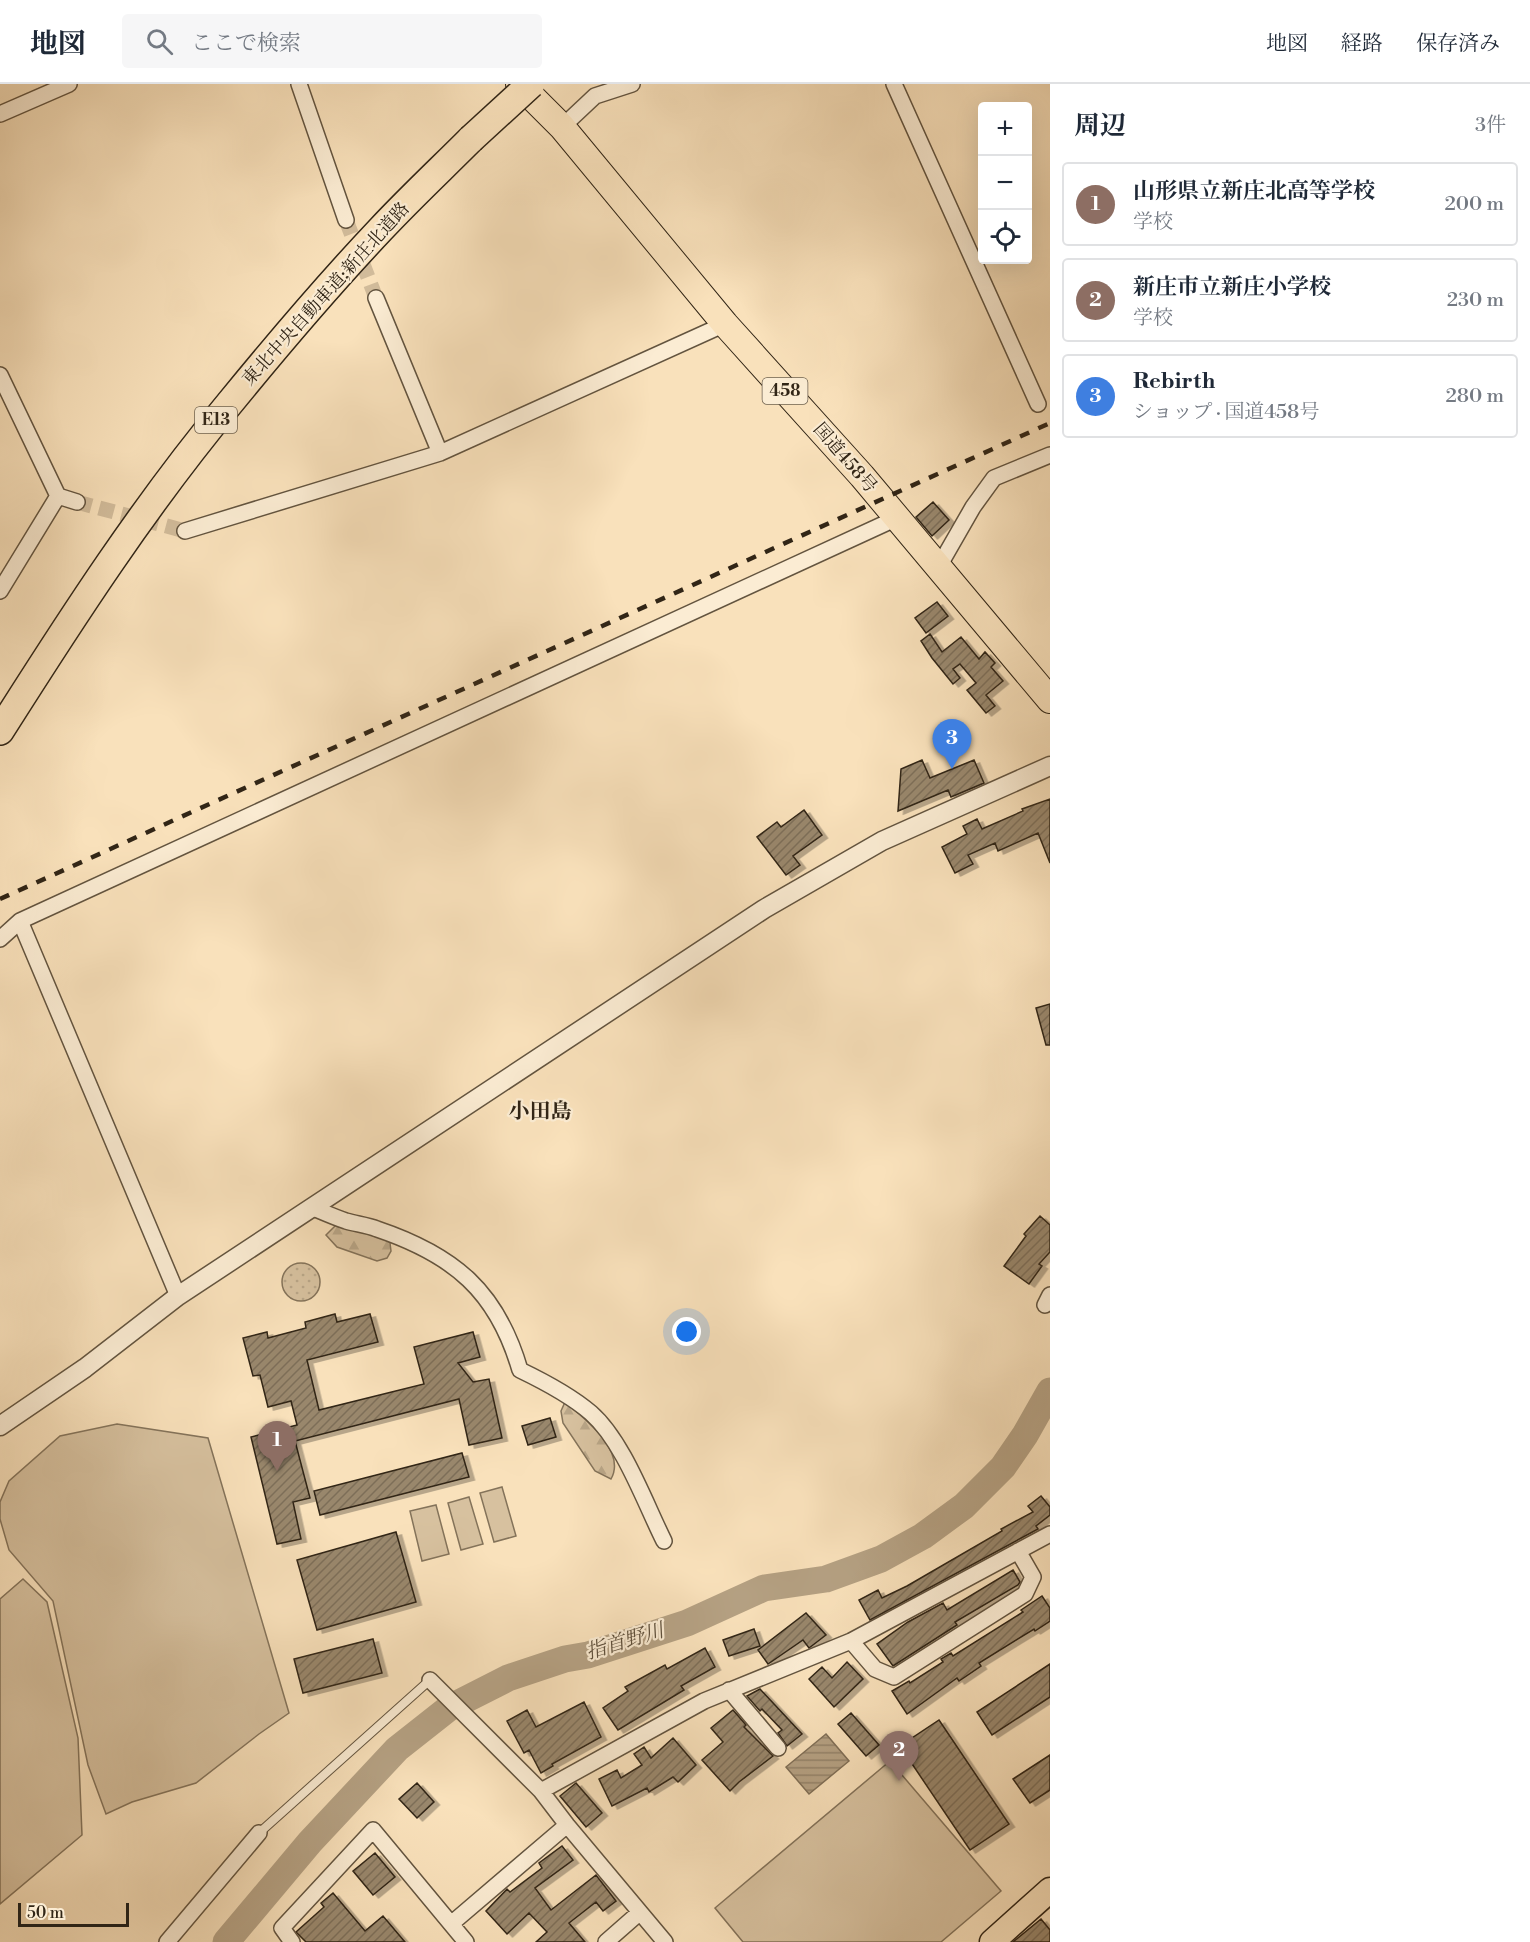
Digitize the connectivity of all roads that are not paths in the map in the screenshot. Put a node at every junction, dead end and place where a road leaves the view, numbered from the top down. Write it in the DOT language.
graph roads {
  1 [pos="69,84"];
  2 [pos="299,84"];
  3 [pos="519,84"];
  4 [pos="531,84"];
  5 [pos="632,84"];
  6 [pos="894,84"];
  7 [pos="0,114"];
  8 [pos="562,127"];
  9 [pos="346,220"];
  10 [pos="376,298"];
  11 [pos="725,324"];
  12 [pos="0,375"];
  13 [pos="1038,404"];
  14 [pos="440,453"];
  15 [pos="1050,455"];
  16 [pos="58,496"];
  17 [pos="77,502"];
  18 [pos="897,518"];
  19 [pos="184,531"];
  20 [pos="938,568"];
  21 [pos="0,591"];
  22 [pos="1050,700"];
  23 [pos="0,731"];
  24 [pos="1050,766"];
  25 [pos="20,921"];
  26 [pos="0,939"];
  27 [pos="311,1207"];
  28 [pos="178,1296"];
  29 [pos="0,1426"];
  30 [pos="1050,1534"];
  31 [pos="664,1541"];
  32 [pos="1018,1551"];
  33 [pos="851,1641"];
  34 [pos="430,1680"];
  35 [pos="729,1690"];
  36 [pos="778,1748"];
  37 [pos="541,1791"];
  38 [pos="567,1825"];
  39 [pos="259,1833"];
  40 [pos="1046,1902"];
  41 [pos="639,1913"];
  42 [pos="451,1924"];
  43 [pos="167,1942"];
  44 [pos="292,1942"];
  45 [pos="466,1942"];
  46 [pos="606,1942"];
  47 [pos="665,1942"];
  48 [pos="992,1942"];
  1 -- 7 [label="street"];
  2 -- 9 [label="street"];
  3 -- 8 [label="highway, 国道458号 / 458"];
  4 -- 23 [label="highway, 東北中央自動車道;新庄北道路 / E13, bridge"];
  5 -- 8 [label="street"];
  6 -- 13 [label="street"];
  8 -- 11 [label="highway, 国道458号 / 458"];
  10 -- 14 [label="street"];
  11 -- 14 [label="street"];
  11 -- 18 [label="highway, 国道458号 / 458"];
  12 -- 16 [label="street"];
  14 -- 19 [label="street"];
  15 -- 20 [label="street"];
  16 -- 17 [label="street"];
  16 -- 21 [label="street"];
  18 -- 20 [label="highway, 国道458号 / 458"];
  18 -- 25 [label="street"];
  20 -- 22 [label="highway, 国道458号 / 458"];
  24 -- 27 [label="street"];
  25 -- 26 [label="street"];
  25 -- 28 [label="street"];
  27 -- 28 [label="street"];
  27 -- 31 [label="street"];
  28 -- 29 [label="street"];
  30 -- 32 [label="street"];
  32 -- 33 [label="street"];
  32 -- 33 [label="street"];
  33 -- 35 [label="street"];
  34 -- 37 [label="street"];
  34 -- 39 [label="lane"];
  35 -- 36 [label="street"];
  35 -- 37 [label="street"];
  37 -- 38 [label="street"];
  38 -- 41 [label="street"];
  38 -- 42 [label="street"];
  39 -- 43 [label="street"];
  40 -- 48 [label="main road"];
  41 -- 46 [label="street"];
  41 -- 47 [label="street"];
  42 -- 44 [label="street"];
  42 -- 45 [label="street"];
}
